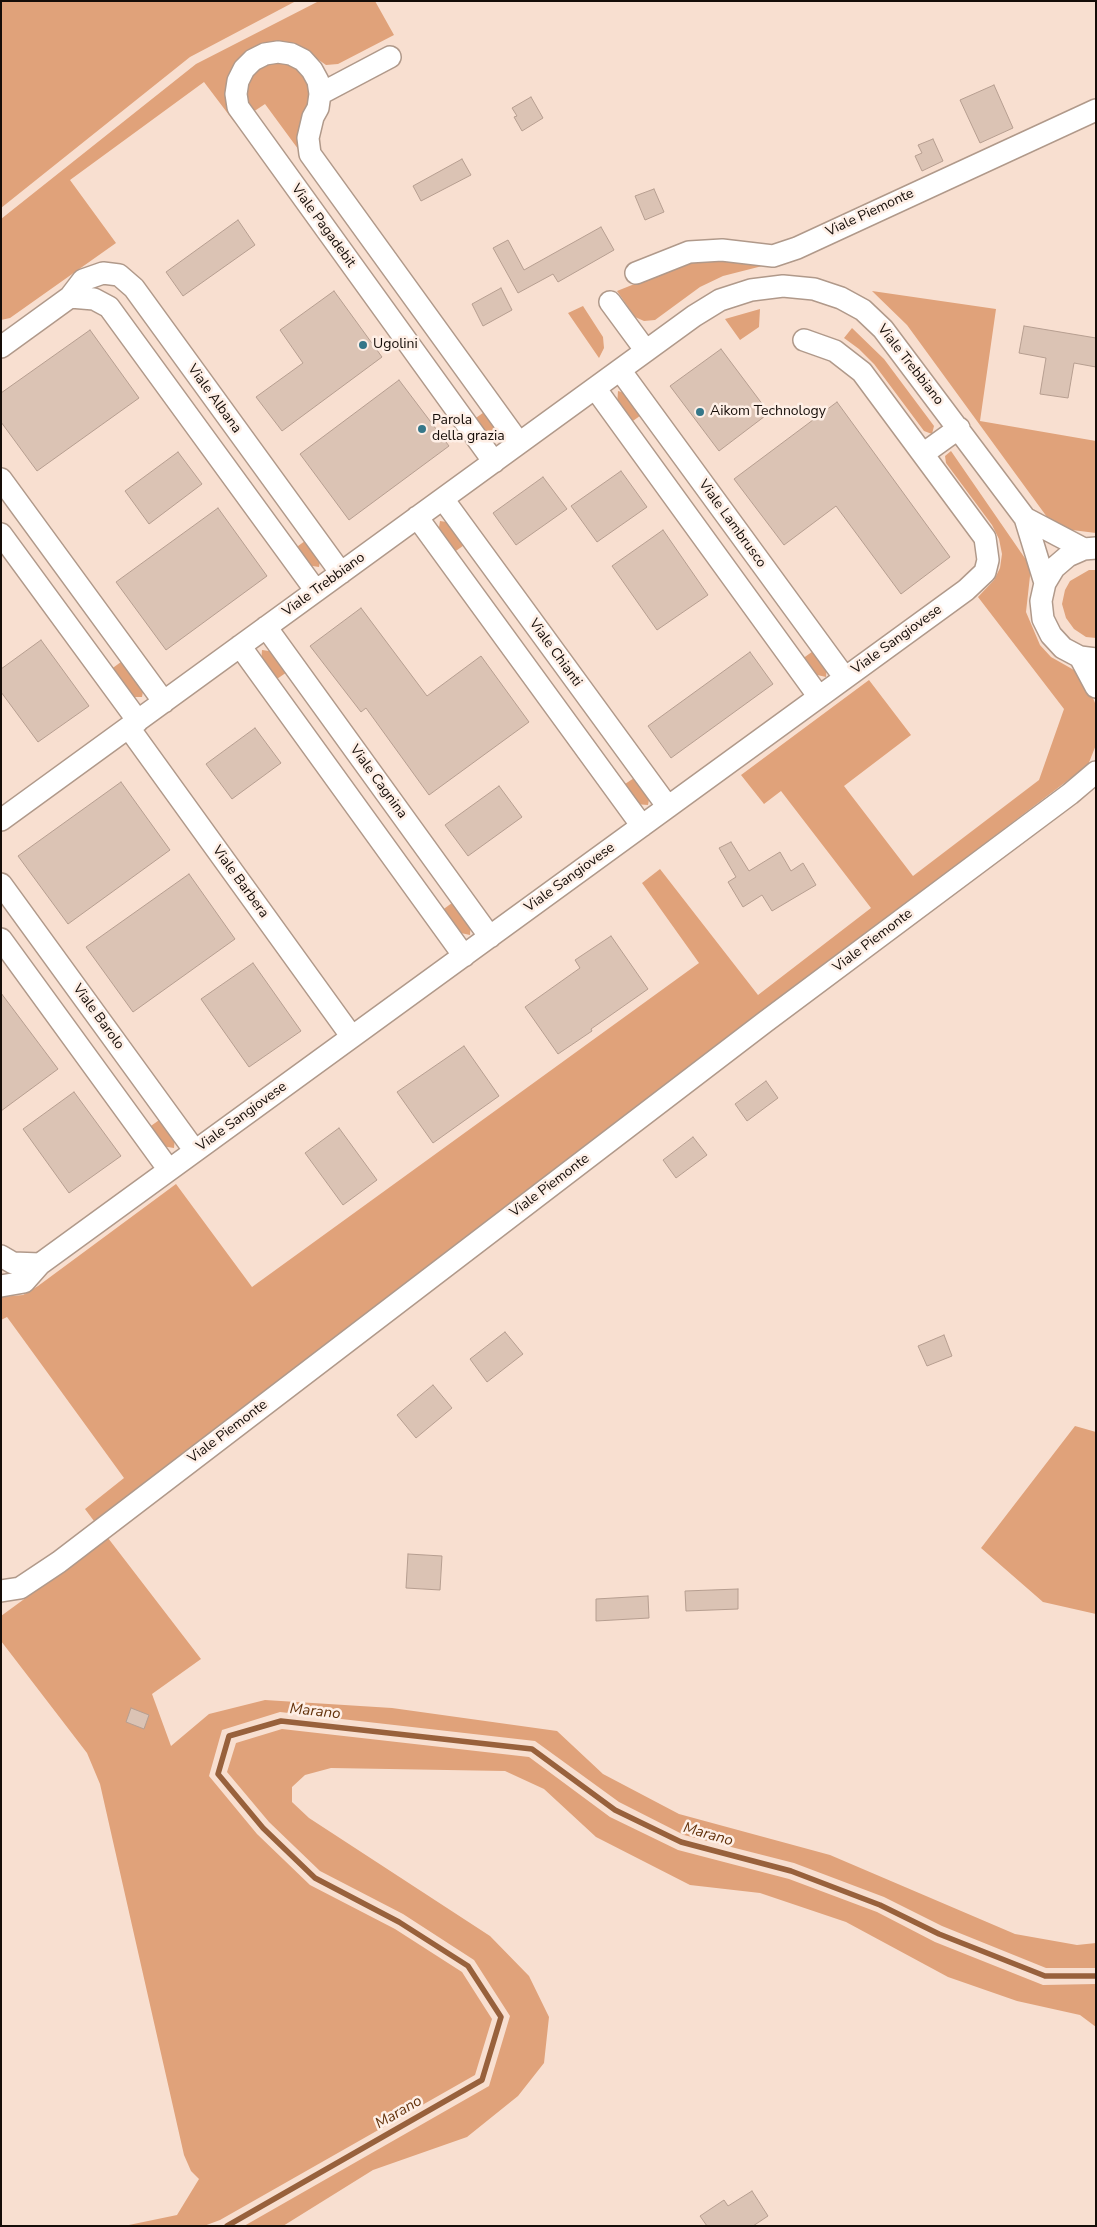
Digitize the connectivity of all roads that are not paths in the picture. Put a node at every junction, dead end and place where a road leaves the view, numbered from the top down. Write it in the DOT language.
graph roads {
  1 [pos="390,57"];
  2 [pos="320,94"];
  3 [pos="1096,110"];
  4 [pos="636,272"];
  5 [pos="70,297"];
  6 [pos="610,302"];
  7 [pos="804,340"];
  8 [pos="1,347"];
  9 [pos="646,351"];
  10 [pos="620,370"];
  11 [pos="595,388"];
  12 [pos="959,428"];
  13 [pos="519,443"];
  14 [pos="923,454"];
  15 [pos="494,462"];
  16 [pos="1,479"];
  17 [pos="443,499"];
  18 [pos="417,517"];
  19 [pos="1025,518"];
  20 [pos="1,534"];
  21 [pos="1090,549"];
  22 [pos="341,573"];
  23 [pos="1045,583"];
  24 [pos="316,591"];
  25 [pos="266,627"];
  26 [pos="240,646"];
  27 [pos="1088,658"];
  28 [pos="845,678"];
  29 [pos="1096,687"];
  30 [pos="819,697"];
  31 [pos="164,702"];
  32 [pos="133,724"];
  33 [pos="1096,772"];
  34 [pos="668,807"];
  35 [pos="1,820"];
  36 [pos="642,826"];
  37 [pos="1,884"];
  38 [pos="490,937"];
  39 [pos="1,940"];
  40 [pos="464,956"];
  41 [pos="352,1037"];
  42 [pos="195,1151"];
  43 [pos="169,1170"];
  44 [pos="1,1256"];
  45 [pos="40,1264"];
  46 [pos="1,1286"];
  47 [pos="1,1591"];
  1 -- 2 [label="street"];
  2 -- 13 [label="street"];
  2 -- 15 [label="street, Viale Pagadebit"];
  3 -- 4 [label="street, Viale Piemonte"];
  5 -- 8 [label="street, Viale Albana"];
  5 -- 22 [label="street, Viale Albana"];
  5 -- 24 [label="street"];
  6 -- 9 [label="street"];
  7 -- 14 [label="street, Viale Sangiovese"];
  9 -- 10 [label="street, Viale Trebbiano"];
  9 -- 12 [label="street, Viale Trebbiano"];
  10 -- 11 [label="street, Viale Trebbiano"];
  10 -- 28 [label="street, Viale Lambrusco"];
  11 -- 13 [label="street, Viale Trebbiano"];
  11 -- 30 [label="street"];
  12 -- 14 [label="street"];
  12 -- 19 [label="street, Viale Trebbiano"];
  13 -- 15 [label="street, Viale Trebbiano"];
  14 -- 28 [label="street, Viale Sangiovese"];
  15 -- 17 [label="street, Viale Trebbiano"];
  16 -- 31 [label="street"];
  17 -- 18 [label="street, Viale Trebbiano"];
  17 -- 34 [label="street, Viale Chianti"];
  18 -- 22 [label="street, Viale Trebbiano"];
  18 -- 36 [label="street"];
  19 -- 21 [label="street, Viale Trebbiano"];
  19 -- 23 [label="street, Viale Trebbiano"];
  20 -- 32 [label="street"];
  21 -- 23 [label="street"];
  22 -- 24 [label="street, Viale Trebbiano"];
  23 -- 27 [label="street"];
  24 -- 25 [label="street, Viale Trebbiano"];
  25 -- 26 [label="street, Viale Trebbiano"];
  25 -- 38 [label="street, Viale Cagnina"];
  26 -- 31 [label="street, Viale Trebbiano"];
  26 -- 40 [label="street"];
  27 -- 29 [label="street"];
  28 -- 30 [label="street, Viale Sangiovese"];
  30 -- 34 [label="street, Viale Sangiovese"];
  31 -- 32 [label="street, Viale Trebbiano"];
  32 -- 35 [label="street, Viale Trebbiano"];
  32 -- 41 [label="street, Viale Barbera"];
  33 -- 47 [label="street, Viale Piemonte"];
  34 -- 36 [label="street, Viale Sangiovese"];
  36 -- 38 [label="street, Viale Sangiovese"];
  37 -- 42 [label="street, Viale Barolo"];
  38 -- 40 [label="street, Viale Sangiovese"];
  39 -- 43 [label="street"];
  40 -- 41 [label="street, Viale Sangiovese"];
  41 -- 42 [label="street, Viale Sangiovese"];
  42 -- 43 [label="street, Viale Sangiovese"];
  43 -- 45 [label="street, Viale Sangiovese"];
  44 -- 45 [label="street"];
  45 -- 46 [label="street, Viale Sangiovese"];
}
